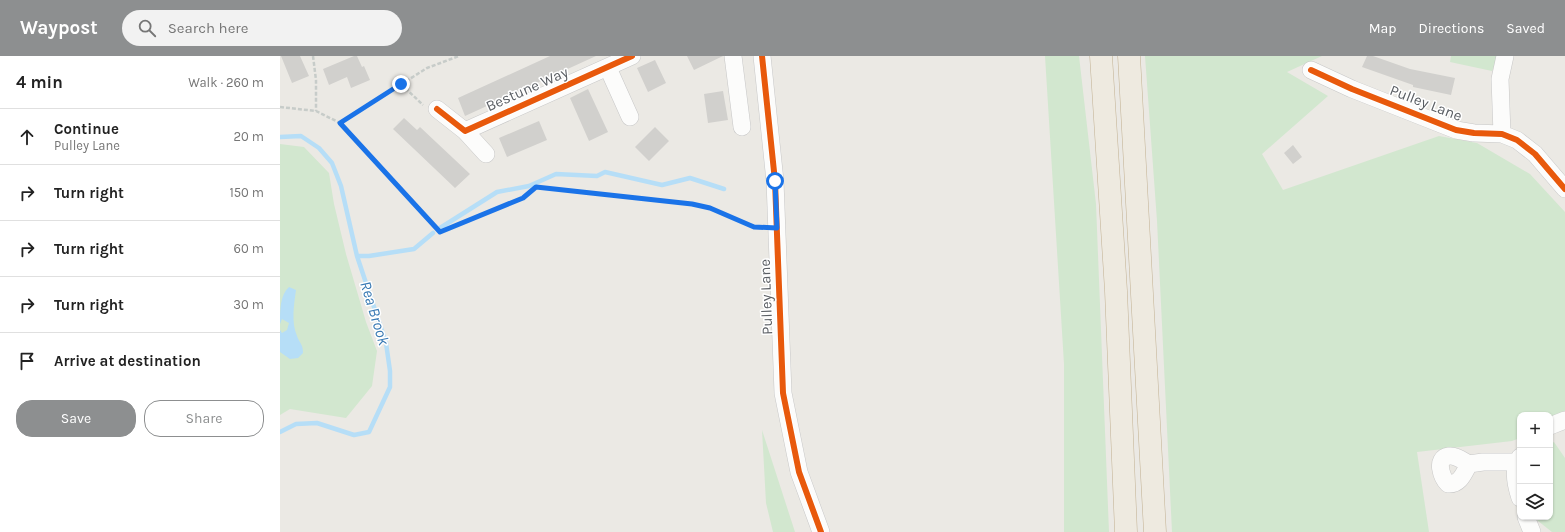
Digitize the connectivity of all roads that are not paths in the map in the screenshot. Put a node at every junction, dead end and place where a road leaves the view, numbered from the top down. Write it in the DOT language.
graph roads {
  1 [pos="632,56"];
  2 [pos="733,56"];
  3 [pos="762,56"];
  4 [pos="1101,56"];
  5 [pos="1129,56"];
  6 [pos="1505,56"];
  7 [pos="608,68"];
  8 [pos="1311,70"];
  9 [pos="432,109"];
  10 [pos="630,116"];
  11 [pos="742,127"];
  12 [pos="465,131"];
  13 [pos="1502,134"];
  14 [pos="486,154"];
  15 [pos="1565,189"];
  16 [pos="1565,420"];
  17 [pos="1553,425"];
  18 [pos="1517,460"];
  19 [pos="1469,464"];
  20 [pos="1517,469"];
  21 [pos="1517,483"];
  22 [pos="1527,520"];
  23 [pos="821,532"];
  24 [pos="1126,532"];
  25 [pos="1155,532"];
  26 [pos="1532,532"];
  1 -- 7 [label="street, Bestune Way"];
  2 -- 11 [label="street"];
  3 -- 23 [label="street, Pulley Lane"];
  4 -- 24 [label="highway"];
  5 -- 25 [label="highway"];
  6 -- 13 [label="street"];
  7 -- 10 [label="street"];
  7 -- 12 [label="street, Bestune Way"];
  8 -- 13 [label="street, Pulley Lane"];
  9 -- 12 [label="street"];
  12 -- 14 [label="street"];
  13 -- 15 [label="street, Pulley Lane"];
  16 -- 17 [label="street"];
  18 -- 19 [label="street"];
  20 -- 21 [label="street"];
  22 -- 26 [label="street"];
}
